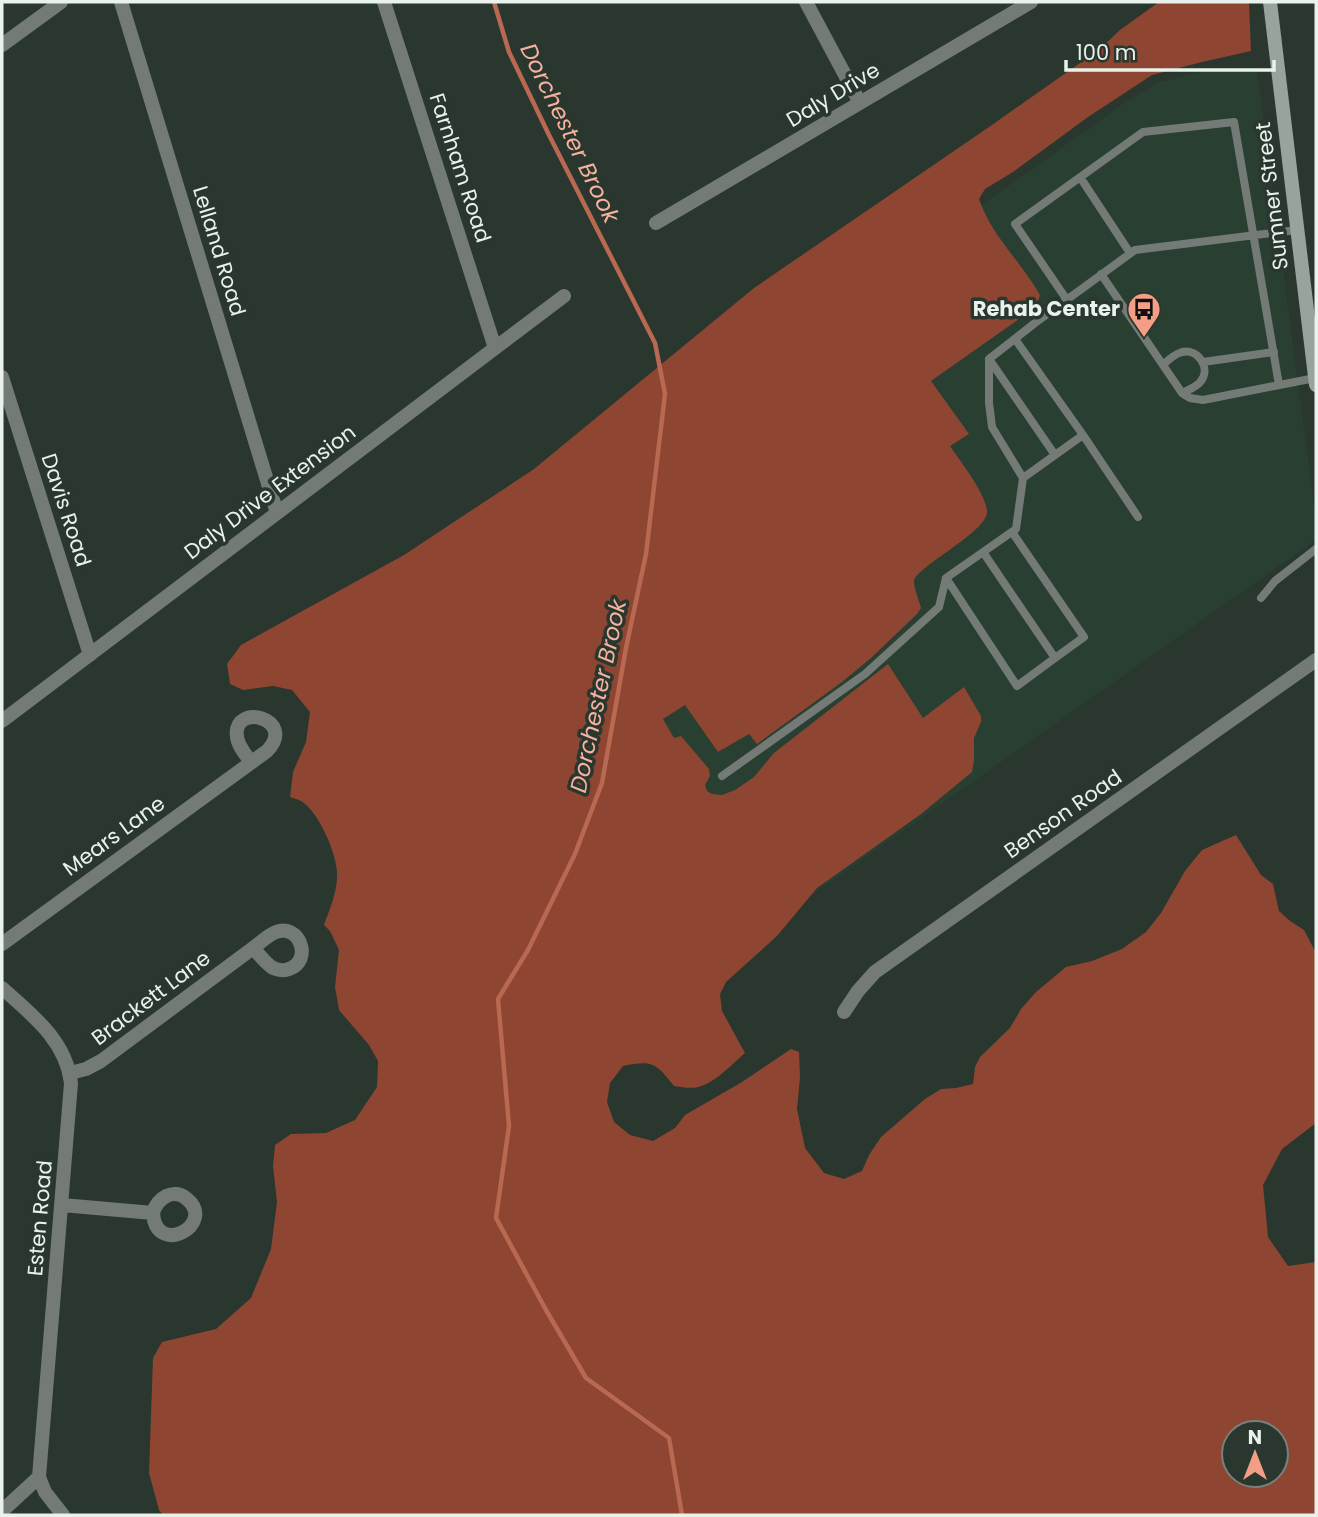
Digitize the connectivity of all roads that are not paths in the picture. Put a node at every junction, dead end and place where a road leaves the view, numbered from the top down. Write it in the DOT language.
graph roads {
  1 [pos="61,2"];
  2 [pos="121,2"];
  3 [pos="384,2"];
  4 [pos="806,2"];
  5 [pos="1031,2"];
  6 [pos="1270,2"];
  7 [pos="2,45"];
  8 [pos="860,103"];
  9 [pos="1080,177"];
  10 [pos="656,223"];
  11 [pos="1297,229"];
  12 [pos="1253,235"];
  13 [pos="1130,253"];
  14 [pos="1101,274"];
  15 [pos="564,296"];
  16 [pos="1067,300"];
  17 [pos="1014,339"];
  18 [pos="495,348"];
  19 [pos="1274,352"];
  20 [pos="989,359"];
  21 [pos="1203,362"];
  22 [pos="1163,365"];
  23 [pos="2,377"];
  24 [pos="1315,378"];
  25 [pos="1316,384"];
  26 [pos="1279,386"];
  27 [pos="1182,393"];
  28 [pos="1083,435"];
  29 [pos="1055,455"];
  30 [pos="1023,478"];
  31 [pos="277,513"];
  32 [pos="1138,517"];
  33 [pos="1012,532"];
  34 [pos="1316,550"];
  35 [pos="983,552"];
  36 [pos="946,578"];
  37 [pos="1261,598"];
  38 [pos="90,655"];
  39 [pos="1055,658"];
  40 [pos="1316,660"];
  41 [pos="2,721"];
  42 [pos="251,762"];
  43 [pos="722,776"];
  44 [pos="2,944"];
  45 [pos="253,948"];
  46 [pos="2,988"];
  47 [pos="844,1012"];
  48 [pos="70,1073"];
  49 [pos="62,1205"];
  50 [pos="153,1213"];
  51 [pos="39,1477"];
  52 [pos="2,1511"];
  53 [pos="63,1515"];
  1 -- 7 [label="street"];
  2 -- 31 [label="street, Lelland Road"];
  3 -- 18 [label="street, Farnham Road"];
  4 -- 8 [label="street"];
  5 -- 8 [label="street, Daly Drive"];
  6 -- 11 [label="main road, Sumner Street"];
  8 -- 10 [label="street, Daly Drive"];
  9 -- 12 [label="lane"];
  9 -- 13 [label="lane"];
  9 -- 16 [label="lane"];
  11 -- 12 [label="lane"];
  11 -- 24 [label="main road, Sumner Street"];
  12 -- 13 [label="lane"];
  12 -- 19 [label="lane"];
  13 -- 14 [label="lane"];
  14 -- 16 [label="lane"];
  14 -- 22 [label="lane"];
  15 -- 18 [label="street, Daly Drive Extension"];
  16 -- 17 [label="lane"];
  17 -- 20 [label="lane"];
  17 -- 28 [label="lane"];
  18 -- 31 [label="street, Daly Drive Extension"];
  19 -- 21 [label="lane"];
  19 -- 26 [label="lane"];
  20 -- 29 [label="lane"];
  20 -- 30 [label="lane"];
  21 -- 22 [label="lane"];
  21 -- 27 [label="lane"];
  22 -- 27 [label="lane"];
  23 -- 38 [label="street, Davis Road"];
  24 -- 25 [label="main road, Sumner Street"];
  24 -- 26 [label="lane"];
  26 -- 27 [label="lane"];
  28 -- 29 [label="lane"];
  28 -- 32 [label="lane"];
  29 -- 30 [label="lane"];
  30 -- 33 [label="lane"];
  31 -- 38 [label="street, Daly Drive Extension"];
  33 -- 35 [label="lane"];
  33 -- 39 [label="lane"];
  34 -- 37 [label="lane"];
  35 -- 36 [label="lane"];
  35 -- 39 [label="lane"];
  36 -- 39 [label="lane"];
  36 -- 43 [label="lane"];
  38 -- 41 [label="street, Daly Drive Extension"];
  40 -- 47 [label="street, Benson Road"];
  42 -- 44 [label="street, Mears Lane"];
  45 -- 48 [label="street, Brackett Lane"];
  46 -- 48 [label="street, Esten Road"];
  48 -- 49 [label="street, Esten Road"];
  49 -- 50 [label="street"];
  49 -- 51 [label="street, Esten Road"];
  51 -- 52 [label="street"];
  51 -- 53 [label="street"];
}
